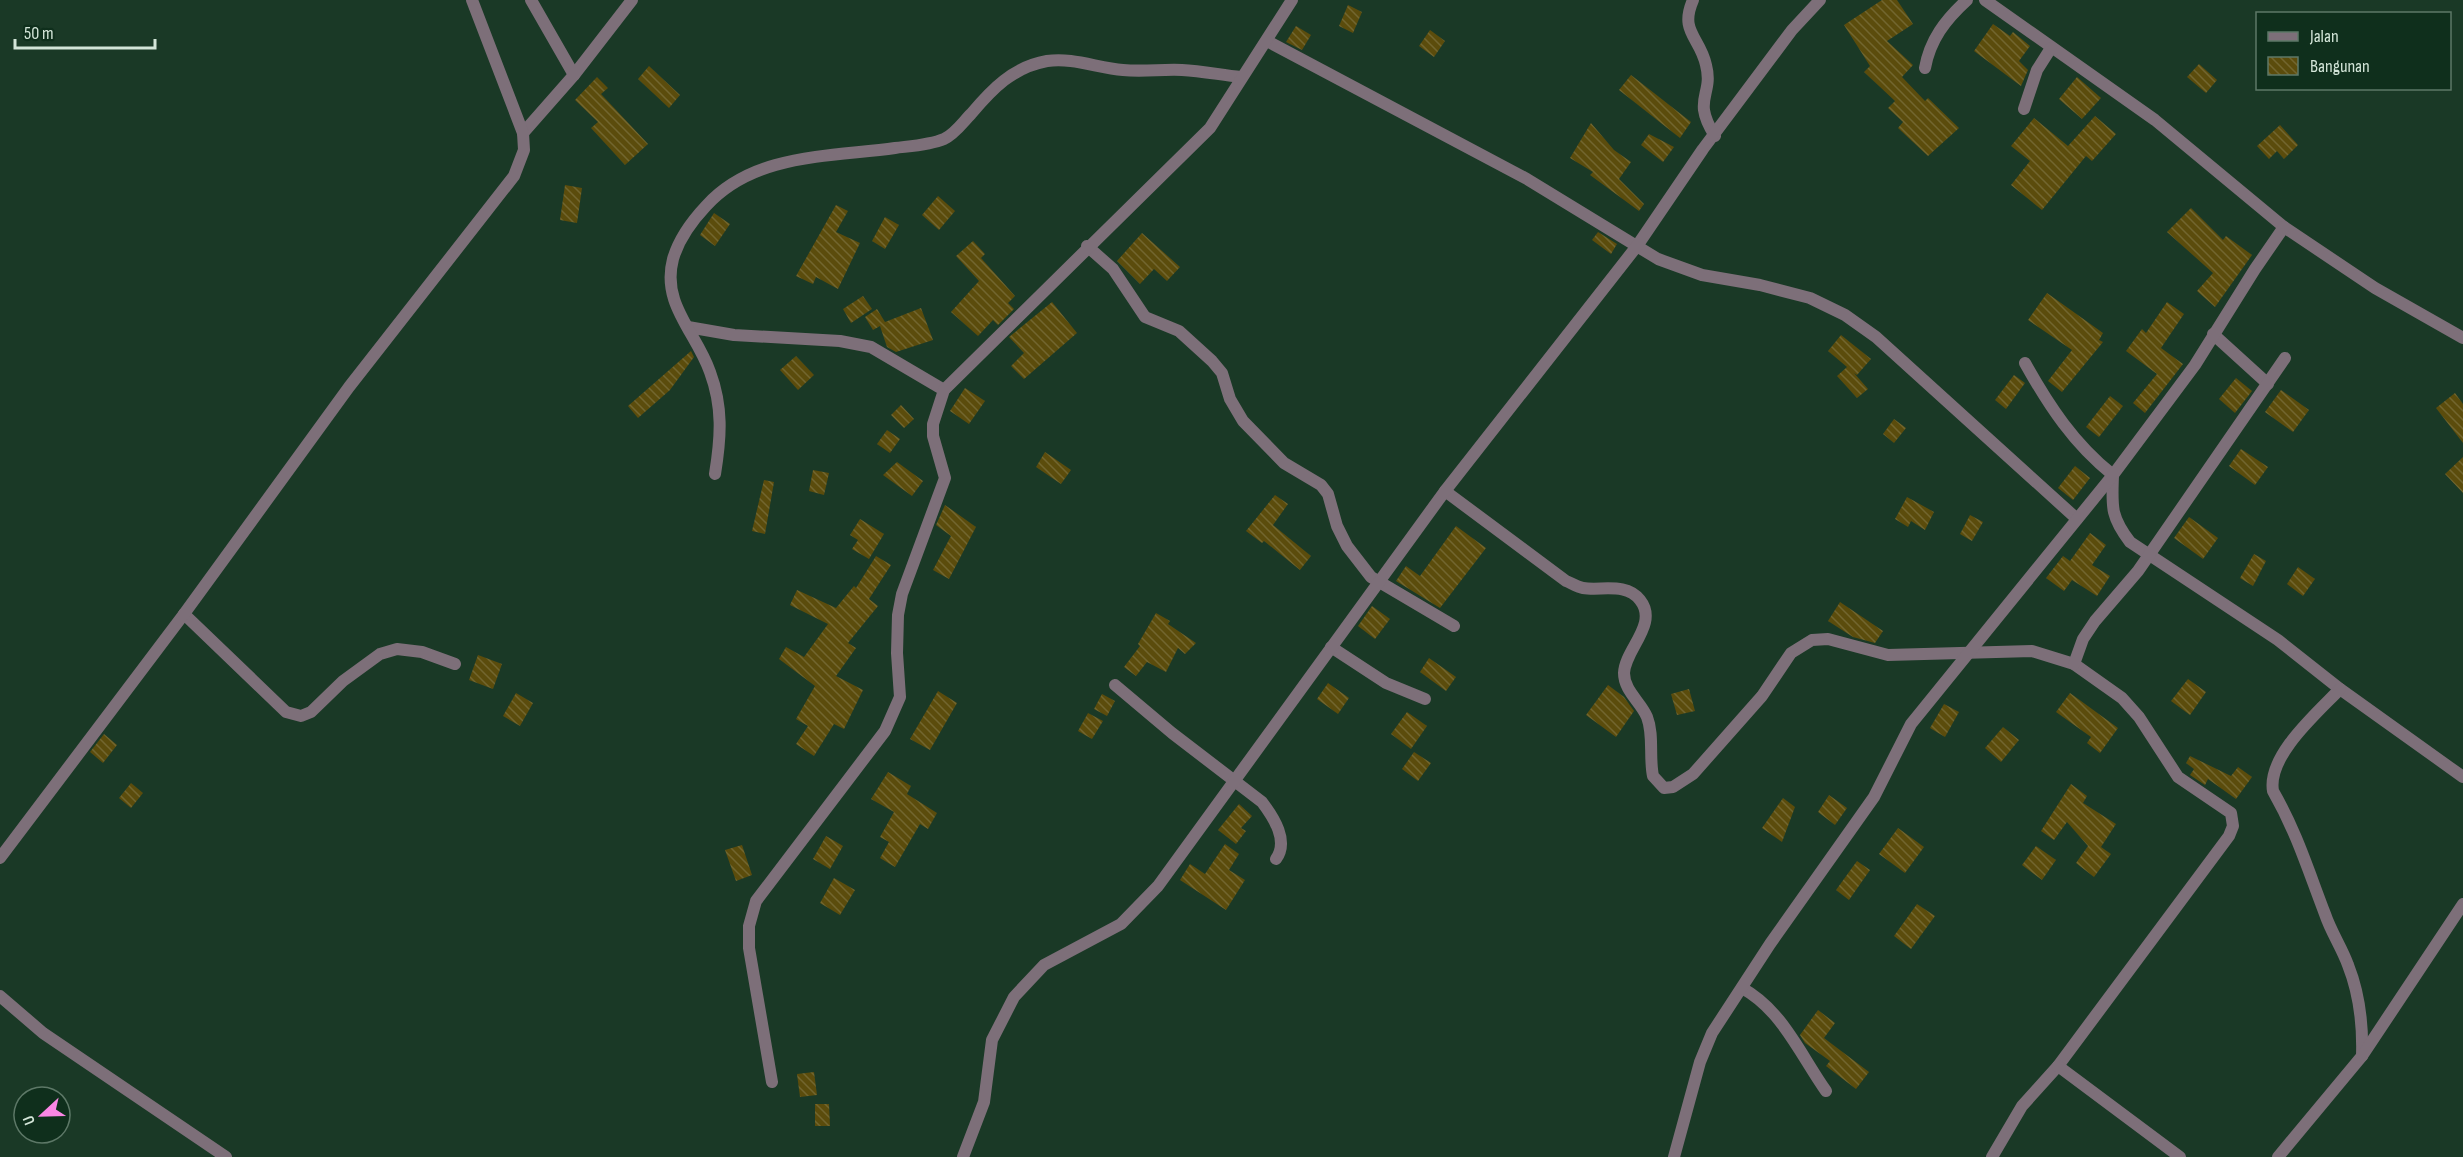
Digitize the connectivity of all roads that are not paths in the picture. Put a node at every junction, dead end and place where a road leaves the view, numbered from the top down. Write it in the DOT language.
graph roads {
  1 [pos="472,0"];
  2 [pos="531,0"];
  3 [pos="632,0"];
  4 [pos="1292,0"];
  5 [pos="1693,0"];
  6 [pos="1820,0"];
  7 [pos="1967,0"];
  8 [pos="1984,0"];
  9 [pos="1267,41"];
  10 [pos="2050,48"];
  11 [pos="1925,68"];
  12 [pos="574,75"];
  13 [pos="1241,77"];
  14 [pos="2024,109"];
  15 [pos="523,133"];
  16 [pos="1715,136"];
  17 [pos="2284,227"];
  18 [pos="1087,246"];
  19 [pos="1637,246"];
  20 [pos="688,327"];
  21 [pos="2213,334"];
  22 [pos="2463,338"];
  23 [pos="2285,358"];
  24 [pos="2025,363"];
  25 [pos="2268,384"];
  26 [pos="944,390"];
  27 [pos="715,474"];
  28 [pos="2113,475"];
  29 [pos="1445,491"];
  30 [pos="2077,519"];
  31 [pos="2149,555"];
  32 [pos="1378,583"];
  33 [pos="184,614"];
  34 [pos="1454,626"];
  35 [pos="1330,647"];
  36 [pos="1968,651"];
  37 [pos="2074,663"];
  38 [pos="455,664"];
  39 [pos="1115,685"];
  40 [pos="2340,689"];
  41 [pos="1425,699"];
  42 [pos="2463,777"];
  43 [pos="1234,780"];
  44 [pos="0,858"];
  45 [pos="1276,859"];
  46 [pos="2463,904"];
  47 [pos="1742,988"];
  48 [pos="0,996"];
  49 [pos="2362,1056"];
  50 [pos="2058,1066"];
  51 [pos="772,1082"];
  52 [pos="1826,1091"];
  53 [pos="226,1157"];
  54 [pos="963,1157"];
  55 [pos="1674,1157"];
  56 [pos="1992,1157"];
  57 [pos="2180,1157"];
  58 [pos="2278,1157"];
  1 -- 15 [label="street"];
  2 -- 12 [label="street"];
  3 -- 12 [label="street"];
  4 -- 9 [label="street"];
  5 -- 16 [label="street"];
  6 -- 16 [label="street"];
  7 -- 11 [label="street"];
  8 -- 10 [label="street"];
  9 -- 13 [label="street"];
  9 -- 19 [label="street"];
  10 -- 14 [label="street"];
  10 -- 17 [label="street"];
  12 -- 15 [label="street"];
  13 -- 18 [label="street"];
  13 -- 20 [label="street"];
  15 -- 33 [label="street"];
  16 -- 19 [label="street"];
  17 -- 21 [label="street"];
  17 -- 22 [label="street"];
  18 -- 26 [label="street"];
  18 -- 32 [label="street"];
  19 -- 29 [label="street"];
  19 -- 30 [label="street"];
  20 -- 26 [label="street"];
  20 -- 27 [label="street"];
  21 -- 25 [label="street"];
  21 -- 28 [label="street"];
  23 -- 25 [label="street"];
  24 -- 28 [label="street"];
  25 -- 31 [label="street"];
  26 -- 51 [label="street"];
  28 -- 30 [label="street"];
  28 -- 31 [label="street"];
  29 -- 32 [label="street"];
  29 -- 36 [label="street"];
  30 -- 36 [label="street"];
  31 -- 37 [label="street"];
  31 -- 40 [label="street"];
  32 -- 34 [label="street"];
  32 -- 35 [label="street"];
  33 -- 38 [label="street"];
  33 -- 44 [label="street"];
  35 -- 41 [label="street"];
  35 -- 43 [label="street"];
  36 -- 37 [label="street"];
  36 -- 47 [label="street"];
  37 -- 50 [label="street"];
  39 -- 43 [label="street"];
  40 -- 42 [label="street"];
  40 -- 49 [label="street"];
  43 -- 45 [label="street"];
  43 -- 54 [label="street"];
  46 -- 49 [label="street"];
  47 -- 52 [label="street"];
  47 -- 55 [label="street"];
  48 -- 53 [label="street"];
  49 -- 58 [label="street"];
  50 -- 56 [label="street"];
  50 -- 57 [label="street"];
}
